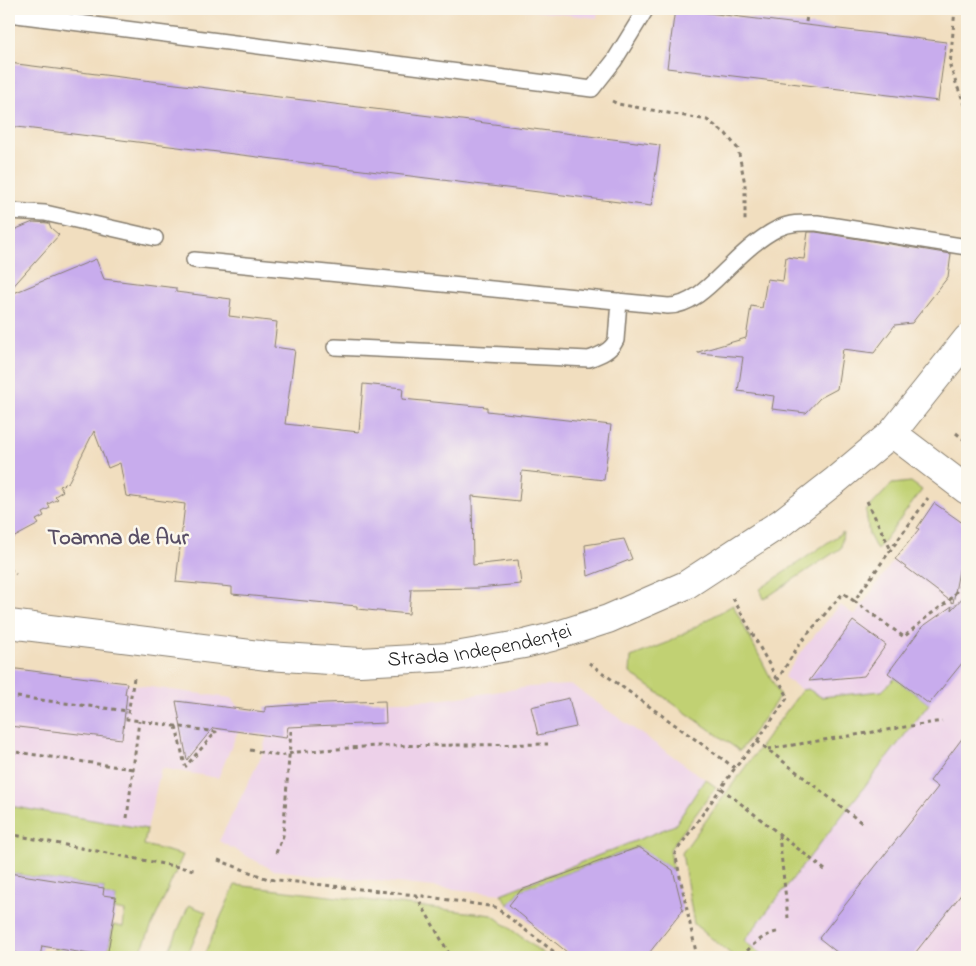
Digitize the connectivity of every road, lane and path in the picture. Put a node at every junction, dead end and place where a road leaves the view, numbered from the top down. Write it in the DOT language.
graph roads {
  1 [pos="646,9"];
  2 [pos="808,9"];
  3 [pos="955,9"];
  4 [pos="9,14"];
  5 [pos="806,22"];
  6 [pos="592,89"];
  7 [pos="967,109"];
  8 [pos="9,211"];
  9 [pos="155,238"];
  10 [pos="967,247"];
  11 [pos="745,252"];
  12 [pos="194,260"];
  13 [pos="619,301"];
  14 [pos="967,339"];
  15 [pos="335,347"];
  16 [pos="892,432"];
  17 [pos="956,433"];
  18 [pos="967,442"];
  19 [pos="946,473"];
  20 [pos="967,490"];
  21 [pos="867,501"];
  22 [pos="891,550"];
  23 [pos="9,568"];
  24 [pos="16,574"];
  25 [pos="967,578"];
  26 [pos="733,598"];
  27 [pos="854,601"];
  28 [pos="9,624"];
  29 [pos="590,663"];
  30 [pos="134,678"];
  31 [pos="778,679"];
  32 [pos="9,696"];
  33 [pos="129,710"];
  34 [pos="140,721"];
  35 [pos="942,722"];
  36 [pos="176,726"];
  37 [pos="291,731"];
  38 [pos="757,741"];
  39 [pos="548,744"];
  40 [pos="768,749"];
  41 [pos="250,750"];
  42 [pos="9,751"];
  43 [pos="290,753"];
  44 [pos="735,768"];
  45 [pos="133,769"];
  46 [pos="721,788"];
  47 [pos="127,818"];
  48 [pos="862,822"];
  49 [pos="9,834"];
  50 [pos="779,834"];
  51 [pos="276,853"];
  52 [pos="218,860"];
  53 [pos="194,870"];
  54 [pos="825,870"];
  55 [pos="416,895"];
  56 [pos="788,918"];
  57 [pos="780,931"];
  58 [pos="451,957"];
  59 [pos="561,957"];
  60 [pos="697,957"];
  61 [pos="742,957"];
  1 -- 6 [label="lane"];
  2 -- 5 [label="path"];
  3 -- 7 [label="path"];
  4 -- 6 [label="lane"];
  6 -- 11 [label="path"];
  8 -- 9 [label="lane"];
  10 -- 11 [label="lane"];
  11 -- 13 [label="lane"];
  12 -- 13 [label="lane"];
  13 -- 15 [label="lane"];
  14 -- 16 [label="main road, Strada Independenței"];
  16 -- 19 [label="main road"];
  16 -- 28 [label="main road, Strada Independenței"];
  17 -- 18 [label="path"];
  19 -- 20 [label="main road"];
  19 -- 22 [label="path"];
  21 -- 22 [label="path"];
  22 -- 27 [label="path"];
  23 -- 24 [label="path"];
  25 -- 27 [label="path"];
  26 -- 31 [label="path"];
  27 -- 31 [label="path"];
  29 -- 44 [label="path"];
  30 -- 33 [label="path"];
  31 -- 38 [label="path"];
  32 -- 33 [label="path"];
  33 -- 34 [label="path"];
  34 -- 36 [label="path"];
  34 -- 45 [label="path"];
  35 -- 40 [label="path"];
  36 -- 36 [label="path"];
  37 -- 43 [label="path"];
  38 -- 40 [label="path"];
  38 -- 44 [label="path"];
  39 -- 43 [label="path"];
  40 -- 48 [label="path"];
  41 -- 43 [label="path"];
  42 -- 45 [label="path"];
  43 -- 51 [label="path"];
  44 -- 46 [label="path"];
  45 -- 47 [label="path"];
  46 -- 50 [label="path"];
  46 -- 60 [label="path"];
  49 -- 53 [label="path"];
  50 -- 54 [label="path"];
  50 -- 56 [label="path"];
  52 -- 55 [label="path"];
  55 -- 58 [label="path"];
  55 -- 59 [label="path"];
  57 -- 61 [label="path"];
}
